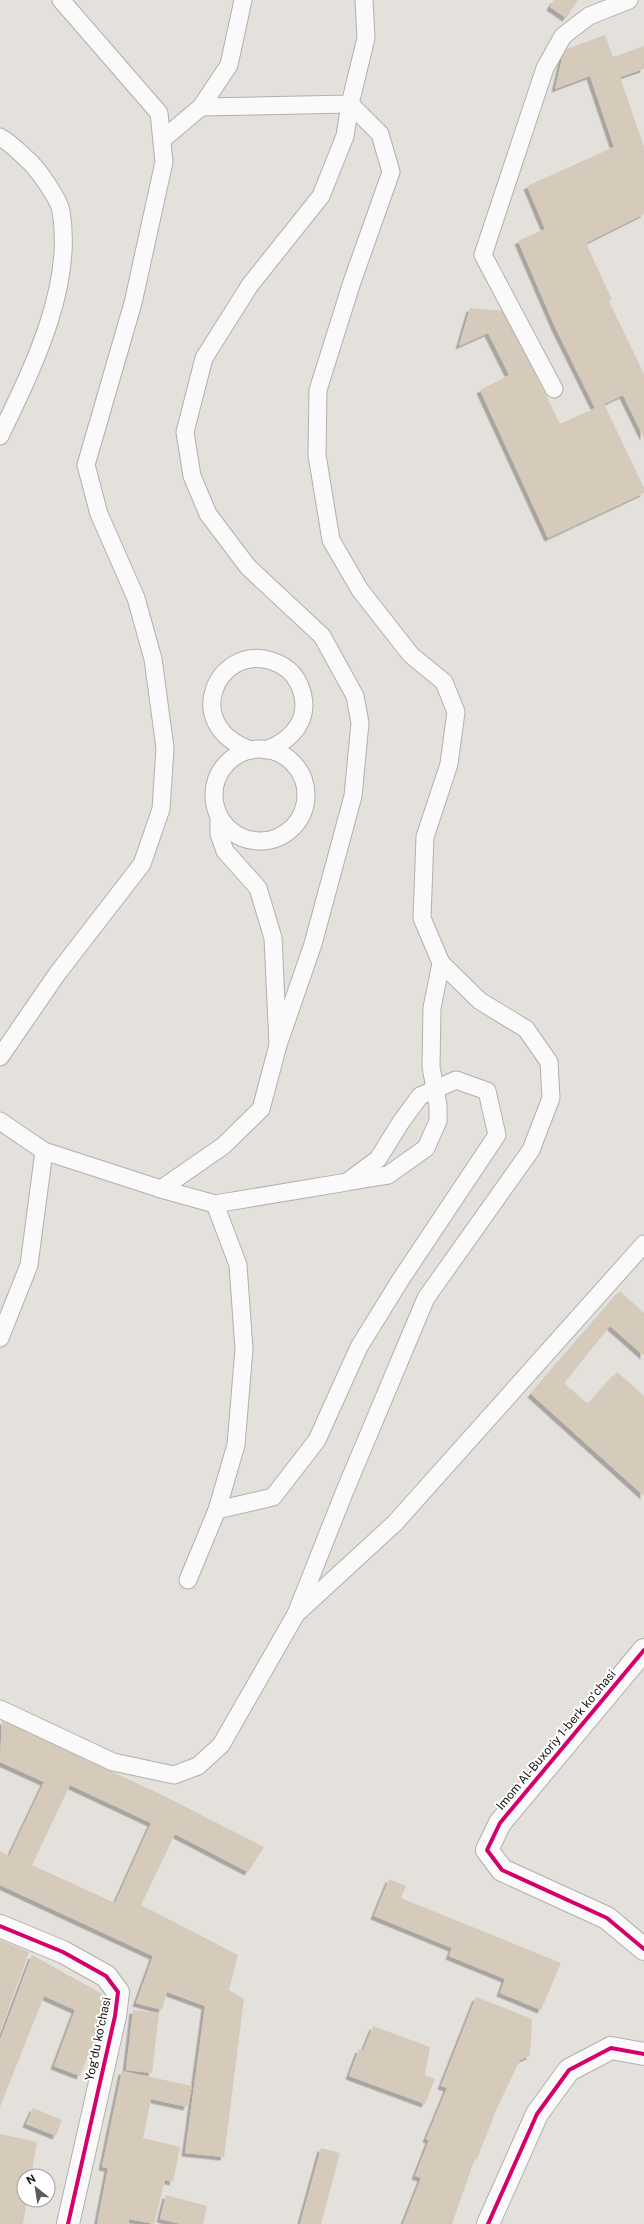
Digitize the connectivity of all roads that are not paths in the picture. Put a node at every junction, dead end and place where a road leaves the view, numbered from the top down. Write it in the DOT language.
graph roads {
  1 [pos="61,0"];
  2 [pos="243,0"];
  3 [pos="629,0"];
  4 [pos="368,4"];
  5 [pos="350,104"];
  6 [pos="201,106"];
  7 [pos="0,137"];
  8 [pos="162,140"];
  9 [pos="554,389"];
  10 [pos="0,436"];
  11 [pos="258,750"];
  12 [pos="219,818"];
  13 [pos="441,963"];
  14 [pos="278,1045"];
  15 [pos="0,1058"];
  16 [pos="435,1089"];
  17 [pos="0,1121"];
  18 [pos="44,1151"];
  19 [pos="347,1182"];
  20 [pos="161,1189"];
  21 [pos="215,1204"];
  22 [pos="644,1244"];
  23 [pos="0,1338"];
  24 [pos="217,1510"];
  25 [pos="188,1580"];
  26 [pos="296,1614"];
  27 [pos="644,1650"];
  28 [pos="0,1709"];
  29 [pos="0,1926"];
  30 [pos="644,1949"];
  31 [pos="644,2054"];
  32 [pos="68,2224"];
  33 [pos="488,2224"];
  1 -- 8 [label="lane"];
  2 -- 6 [label="lane"];
  3 -- 9 [label="lane"];
  4 -- 5 [label="lane"];
  5 -- 6 [label="lane"];
  5 -- 13 [label="lane"];
  5 -- 14 [label="lane"];
  6 -- 8 [label="lane"];
  7 -- 10 [label="lane"];
  8 -- 15 [label="lane"];
  11 -- 11 [label="lane"];
  11 -- 12 [label="lane"];
  11 -- 12 [label="lane"];
  12 -- 14 [label="lane"];
  13 -- 16 [label="lane"];
  13 -- 26 [label="lane"];
  14 -- 20 [label="lane"];
  16 -- 19 [label="lane"];
  16 -- 19 [label="lane"];
  16 -- 24 [label="lane"];
  17 -- 18 [label="lane"];
  18 -- 20 [label="lane"];
  18 -- 23 [label="lane"];
  19 -- 21 [label="lane"];
  20 -- 21 [label="lane"];
  21 -- 24 [label="lane"];
  22 -- 26 [label="lane"];
  24 -- 25 [label="lane"];
  26 -- 28 [label="lane"];
  27 -- 30 [label="street, Imom Al-Buxoriy 1-berk koʻchasi"];
  29 -- 32 [label="street, Yogʻdu koʻchasi"];
  31 -- 33 [label="street"];
}
